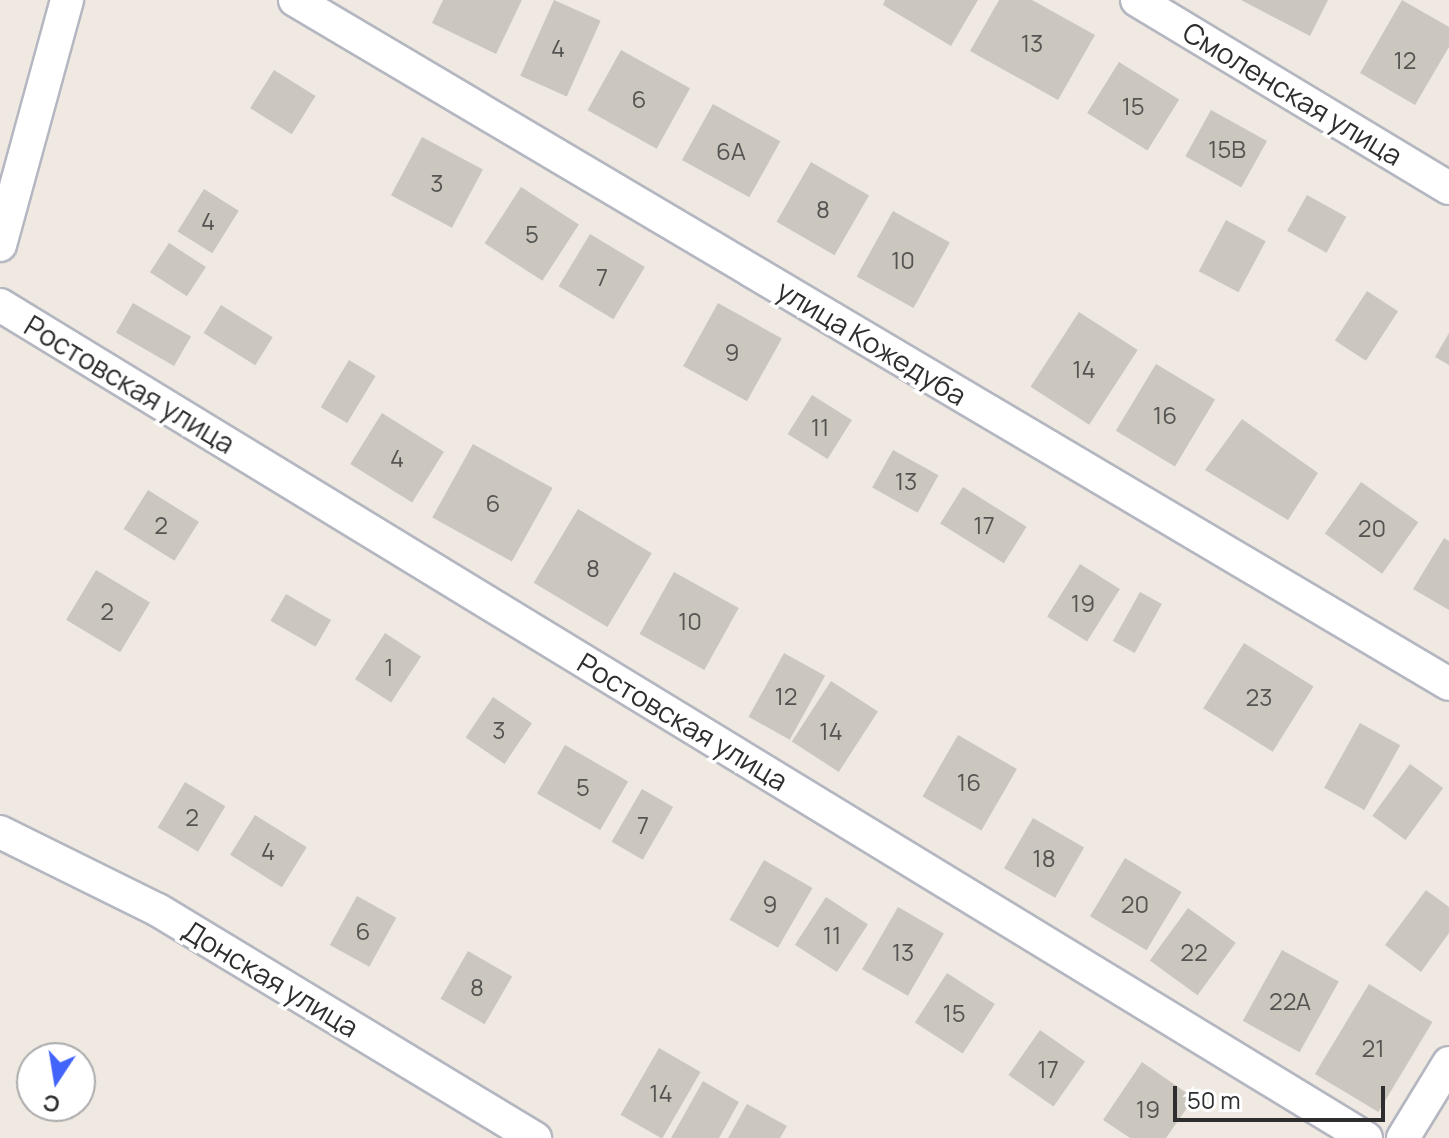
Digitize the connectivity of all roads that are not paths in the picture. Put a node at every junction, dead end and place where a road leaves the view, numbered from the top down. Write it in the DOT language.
graph roads {
  1 [pos="67,0"];
  2 [pos="295,0"];
  3 [pos="1137,0"];
  4 [pos="1449,188"];
  5 [pos="0,245"];
  6 [pos="0,305"];
  7 [pos="1449,684"];
  8 [pos="0,832"];
  9 [pos="1449,1063"];
  10 [pos="535,1138"];
  11 [pos="1366,1138"];
  12 [pos="1403,1138"];
  1 -- 5 [label="street"];
  2 -- 7 [label="street, улица Кожедуба"];
  3 -- 4 [label="street, Смоленская улица"];
  6 -- 11 [label="street, Ростовская улица"];
  8 -- 10 [label="street, Донская улица"];
  9 -- 12 [label="street"];
}
